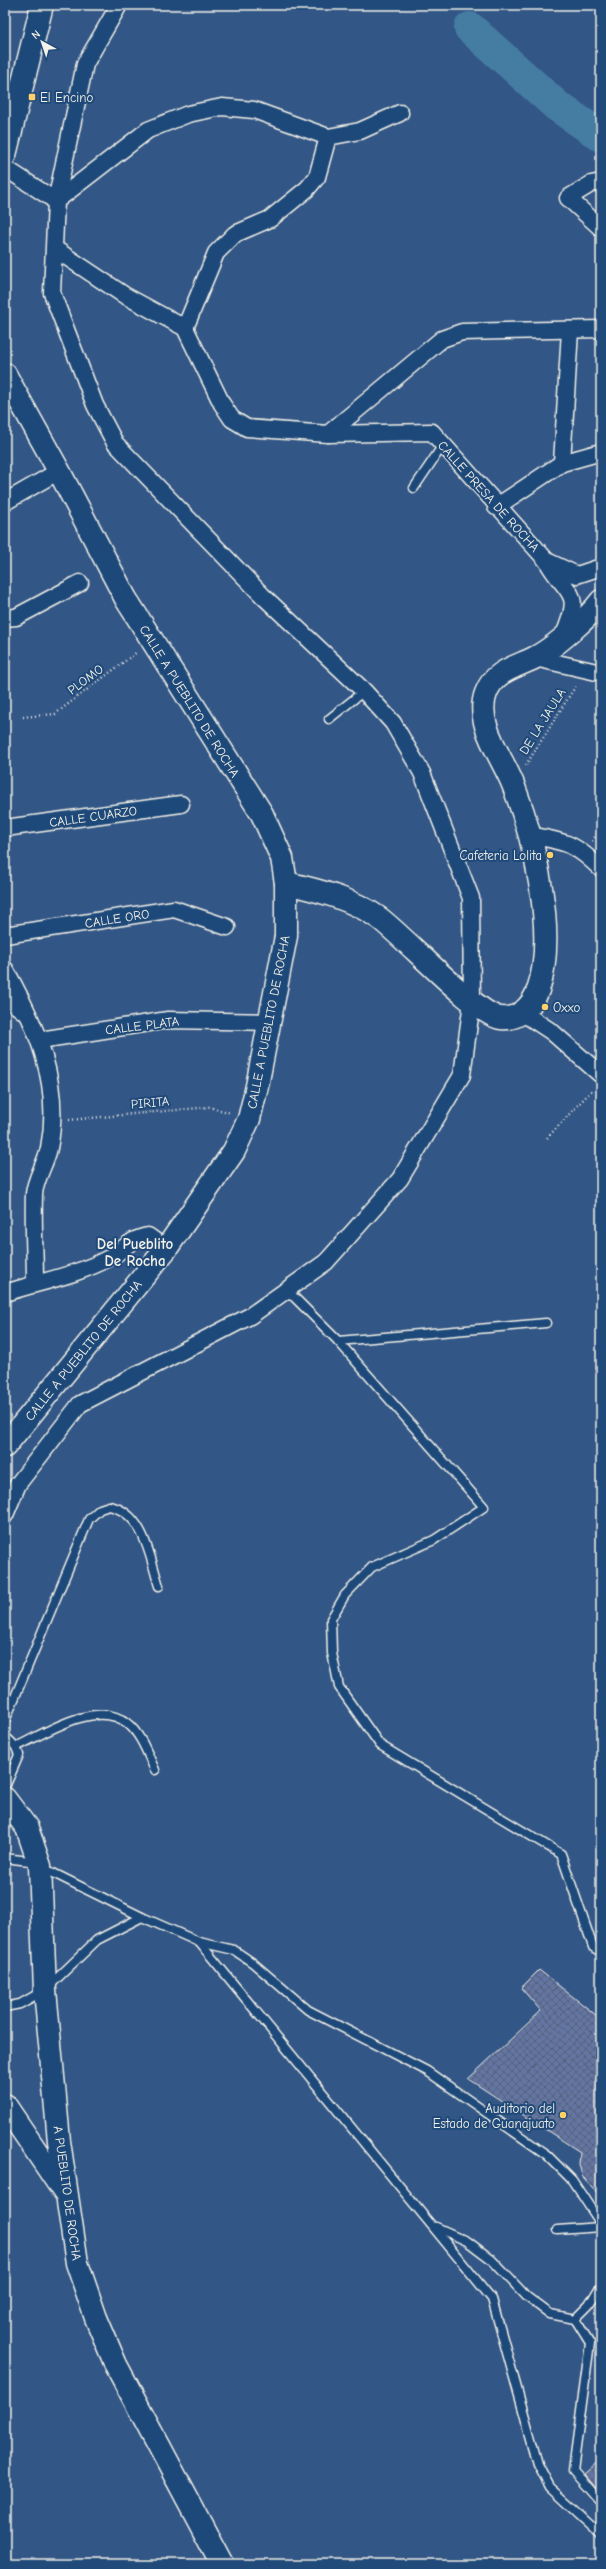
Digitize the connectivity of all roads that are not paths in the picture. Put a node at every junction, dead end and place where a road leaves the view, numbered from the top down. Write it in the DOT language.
graph roads {
  1 [pos="42,5"];
  2 [pos="115,10"];
  3 [pos="400,114"];
  4 [pos="328,137"];
  5 [pos="5,155"];
  6 [pos="5,168"];
  7 [pos="601,182"];
  8 [pos="56,200"];
  9 [pos="601,228"];
  10 [pos="55,249"];
  11 [pos="185,328"];
  12 [pos="601,329"];
  13 [pos="570,330"];
  14 [pos="5,374"];
  15 [pos="328,434"];
  16 [pos="443,445"];
  17 [pos="601,452"];
  18 [pos="562,462"];
  19 [pos="59,471"];
  20 [pos="414,488"];
  21 [pos="5,502"];
  22 [pos="496,507"];
  23 [pos="546,561"];
  24 [pos="601,567"];
  25 [pos="80,583"];
  26 [pos="601,600"];
  27 [pos="5,618"];
  28 [pos="564,636"];
  29 [pos="535,658"];
  30 [pos="594,671"];
  31 [pos="364,691"];
  32 [pos="329,719"];
  33 [pos="180,804"];
  34 [pos="5,828"];
  35 [pos="529,835"];
  36 [pos="601,869"];
  37 [pos="286,883"];
  38 [pos="227,928"];
  39 [pos="5,935"];
  40 [pos="5,969"];
  41 [pos="5,997"];
  42 [pos="472,1002"];
  43 [pos="523,1013"];
  44 [pos="27,1014"];
  45 [pos="269,1022"];
  46 [pos="40,1040"];
  47 [pos="598,1080"];
  48 [pos="166,1249"];
  49 [pos="35,1283"];
  50 [pos="288,1290"];
  51 [pos="5,1292"];
  52 [pos="546,1323"];
  53 [pos="338,1341"];
  54 [pos="5,1446"];
  55 [pos="5,1514"];
  56 [pos="159,1586"];
  57 [pos="5,1721"];
  58 [pos="5,1736"];
  59 [pos="16,1747"];
  60 [pos="155,1770"];
  61 [pos="5,1787"];
  62 [pos="5,1799"];
  63 [pos="5,1858"];
  64 [pos="40,1866"];
  65 [pos="142,1917"];
  66 [pos="199,1942"];
  67 [pos="601,1952"];
  68 [pos="45,1990"];
  69 [pos="5,2007"];
  70 [pos="5,2105"];
  71 [pos="68,2198"];
  72 [pos="601,2224"];
  73 [pos="434,2226"];
  74 [pos="601,2227"];
  75 [pos="557,2230"];
  76 [pos="601,2285"];
  77 [pos="575,2318"];
  78 [pos="601,2502"];
  79 [pos="601,2534"];
  80 [pos="222,2564"];
  1 -- 5 [label="street"];
  2 -- 8 [label="street"];
  3 -- 4 [label="street"];
  4 -- 8 [label="street"];
  4 -- 11 [label="street"];
  6 -- 8 [label="street"];
  7 -- 9 [label="street"];
  8 -- 10 [label="street"];
  10 -- 11 [label="street"];
  10 -- 31 [label="street"];
  11 -- 15 [label="street, CALLE PRESA DE ROCHA"];
  12 -- 13 [label="street"];
  13 -- 15 [label="street"];
  13 -- 18 [label="street"];
  14 -- 19 [label="street, CALLE A PUEBLITO DE ROCHA"];
  15 -- 16 [label="street, CALLE PRESA DE ROCHA"];
  16 -- 20 [label="lane"];
  16 -- 22 [label="street, CALLE PRESA DE ROCHA"];
  17 -- 18 [label="street"];
  18 -- 22 [label="street"];
  19 -- 21 [label="street"];
  19 -- 37 [label="street, CALLE A PUEBLITO DE ROCHA"];
  22 -- 23 [label="street, CALLE PRESA DE ROCHA"];
  23 -- 24 [label="street, CALLE PRESA DE ROCHA"];
  23 -- 28 [label="street, CALLE PRESA DE ROCHA"];
  25 -- 27 [label="street"];
  26 -- 28 [label="street"];
  28 -- 29 [label="street"];
  29 -- 30 [label="street"];
  29 -- 35 [label="street"];
  31 -- 32 [label="lane"];
  31 -- 42 [label="street"];
  33 -- 34 [label="street, CALLE CUARZO"];
  35 -- 36 [label="street"];
  35 -- 43 [label="street"];
  37 -- 42 [label="street"];
  37 -- 45 [label="street, CALLE A PUEBLITO DE ROCHA"];
  38 -- 39 [label="street, CALLE ORO"];
  40 -- 44 [label="street"];
  41 -- 44 [label="street"];
  42 -- 43 [label="street"];
  42 -- 50 [label="street"];
  43 -- 47 [label="street"];
  44 -- 46 [label="street"];
  45 -- 46 [label="street, CALLE PLATA"];
  45 -- 48 [label="street, CALLE A PUEBLITO DE ROCHA"];
  46 -- 49 [label="street"];
  48 -- 49 [label="street"];
  48 -- 54 [label="street, CALLE A PUEBLITO DE ROCHA"];
  49 -- 51 [label="street"];
  50 -- 53 [label="lane"];
  50 -- 55 [label="street"];
  52 -- 53 [label="lane"];
  53 -- 67 [label="lane"];
  56 -- 57 [label="lane"];
  58 -- 59 [label="lane"];
  59 -- 60 [label="lane"];
  59 -- 61 [label="lane"];
  62 -- 64 [label="street, A PUEBLITO DE ROCHA"];
  63 -- 64 [label="lane"];
  64 -- 65 [label="lane"];
  64 -- 68 [label="street, A PUEBLITO DE ROCHA"];
  65 -- 66 [label="lane"];
  65 -- 68 [label="lane"];
  66 -- 72 [label="lane"];
  66 -- 73 [label="lane"];
  68 -- 69 [label="lane"];
  68 -- 71 [label="street, A PUEBLITO DE ROCHA"];
  70 -- 71 [label="street"];
  71 -- 80 [label="street, A PUEBLITO DE ROCHA"];
  73 -- 77 [label="lane"];
  73 -- 79 [label="lane"];
  74 -- 75 [label="lane"];
  76 -- 77 [label="lane"];
  77 -- 78 [label="lane"];
}
